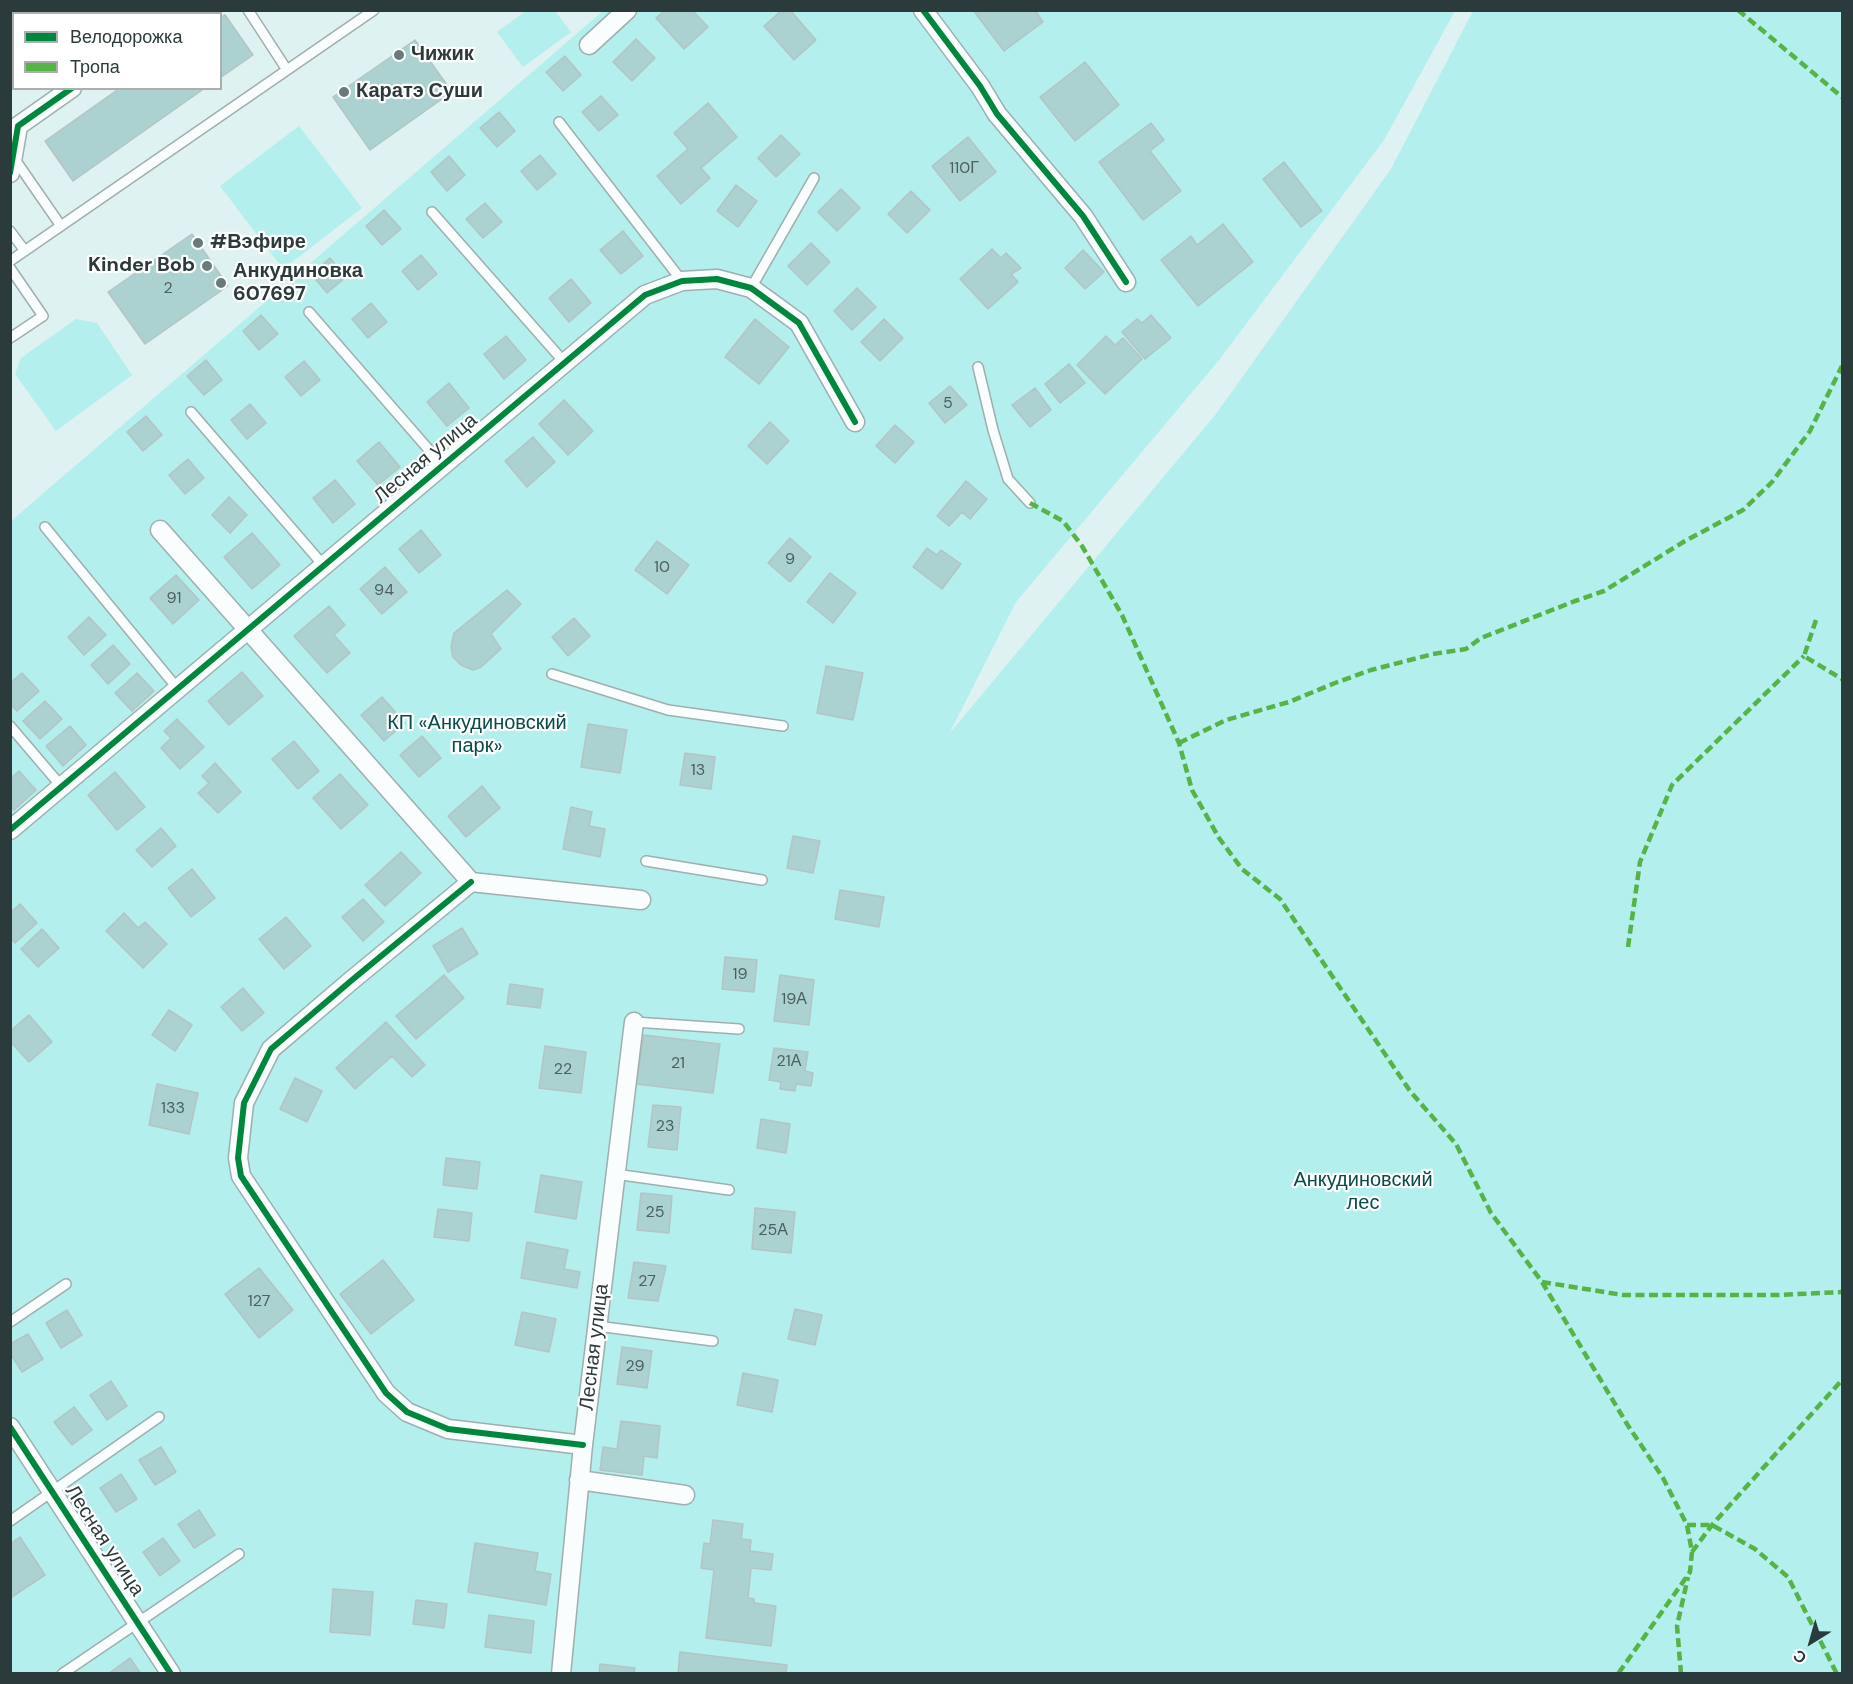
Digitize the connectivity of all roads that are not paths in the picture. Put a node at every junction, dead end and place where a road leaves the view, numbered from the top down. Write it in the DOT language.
graph roads {
  1 [pos="248,10"];
  2 [pos="374,10"];
  3 [pos="627,10"];
  4 [pos="923,10"];
  5 [pos="590,45"];
  6 [pos="287,70"];
  7 [pos="69,90"];
  8 [pos="559,122"];
  9 [pos="12,162"];
  10 [pos="814,178"];
  11 [pos="432,212"];
  12 [pos="61,226"];
  13 [pos="10,231"];
  14 [pos="25,252"];
  15 [pos="10,261"];
  16 [pos="10,268"];
  17 [pos="682,281"];
  18 [pos="1126,282"];
  19 [pos="751,288"];
  20 [pos="309,312"];
  21 [pos="10,338"];
  22 [pos="565,363"];
  23 [pos="978,367"];
  24 [pos="191,412"];
  25 [pos="855,422"];
  26 [pos="443,466"];
  27 [pos="1030,503"];
  28 [pos="45,527"];
  29 [pos="160,530"];
  30 [pos="324,566"];
  31 [pos="249,630"];
  32 [pos="552,674"];
  33 [pos="178,689"];
  34 [pos="10,726"];
  35 [pos="783,726"];
  36 [pos="62,787"];
  37 [pos="10,830"];
  38 [pos="646,861"];
  39 [pos="762,880"];
  40 [pos="471,882"];
  41 [pos="641,900"];
  42 [pos="634,1022"];
  43 [pos="739,1029"];
  44 [pos="615,1174"];
  45 [pos="729,1190"];
  46 [pos="66,1284"];
  47 [pos="10,1322"];
  48 [pos="597,1326"];
  49 [pos="713,1341"];
  50 [pos="159,1417"];
  51 [pos="10,1427"];
  52 [pos="583,1445"];
  53 [pos="579,1480"];
  54 [pos="53,1491"];
  55 [pos="685,1495"];
  56 [pos="10,1521"];
  57 [pos="238,1554"];
  58 [pos="137,1622"];
  59 [pos="62,1674"];
  60 [pos="171,1674"];
  61 [pos="561,1674"];
  1 -- 6 [label="lane"];
  2 -- 6 [label="lane"];
  3 -- 5 [label="street"];
  4 -- 18 [label="street"];
  6 -- 12 [label="lane"];
  7 -- 9 [label="street"];
  8 -- 17 [label="lane"];
  9 -- 12 [label="lane"];
  10 -- 19 [label="lane"];
  11 -- 22 [label="lane"];
  12 -- 14 [label="lane"];
  13 -- 14 [label="lane"];
  14 -- 15 [label="lane"];
  16 -- 21 [label="lane"];
  17 -- 19 [label="street, Лесная улица"];
  17 -- 22 [label="street, Лесная улица"];
  19 -- 25 [label="street, Лесная улица"];
  20 -- 26 [label="lane"];
  22 -- 26 [label="street, Лесная улица"];
  23 -- 27 [label="lane"];
  24 -- 30 [label="lane"];
  26 -- 30 [label="street, Лесная улица"];
  28 -- 33 [label="lane"];
  29 -- 31 [label="street"];
  30 -- 31 [label="street, Лесная улица"];
  31 -- 33 [label="street, Лесная улица"];
  31 -- 40 [label="street"];
  32 -- 35 [label="lane"];
  33 -- 36 [label="street, Лесная улица"];
  34 -- 36 [label="lane"];
  36 -- 37 [label="street, Лесная улица"];
  38 -- 39 [label="lane"];
  40 -- 41 [label="street"];
  40 -- 52 [label="street"];
  42 -- 43 [label="lane"];
  42 -- 44 [label="street, Лесная улица"];
  44 -- 45 [label="lane"];
  44 -- 48 [label="street, Лесная улица"];
  46 -- 47 [label="lane"];
  48 -- 49 [label="lane"];
  48 -- 52 [label="street, Лесная улица"];
  50 -- 54 [label="lane"];
  51 -- 54 [label="street, Лесная улица"];
  52 -- 53 [label="street, Лесная улица"];
  53 -- 55 [label="street"];
  53 -- 61 [label="street, Лесная улица"];
  54 -- 56 [label="lane"];
  54 -- 58 [label="street, Лесная улица"];
  57 -- 58 [label="lane"];
  58 -- 59 [label="lane"];
  58 -- 60 [label="street, Лесная улица"];
}
